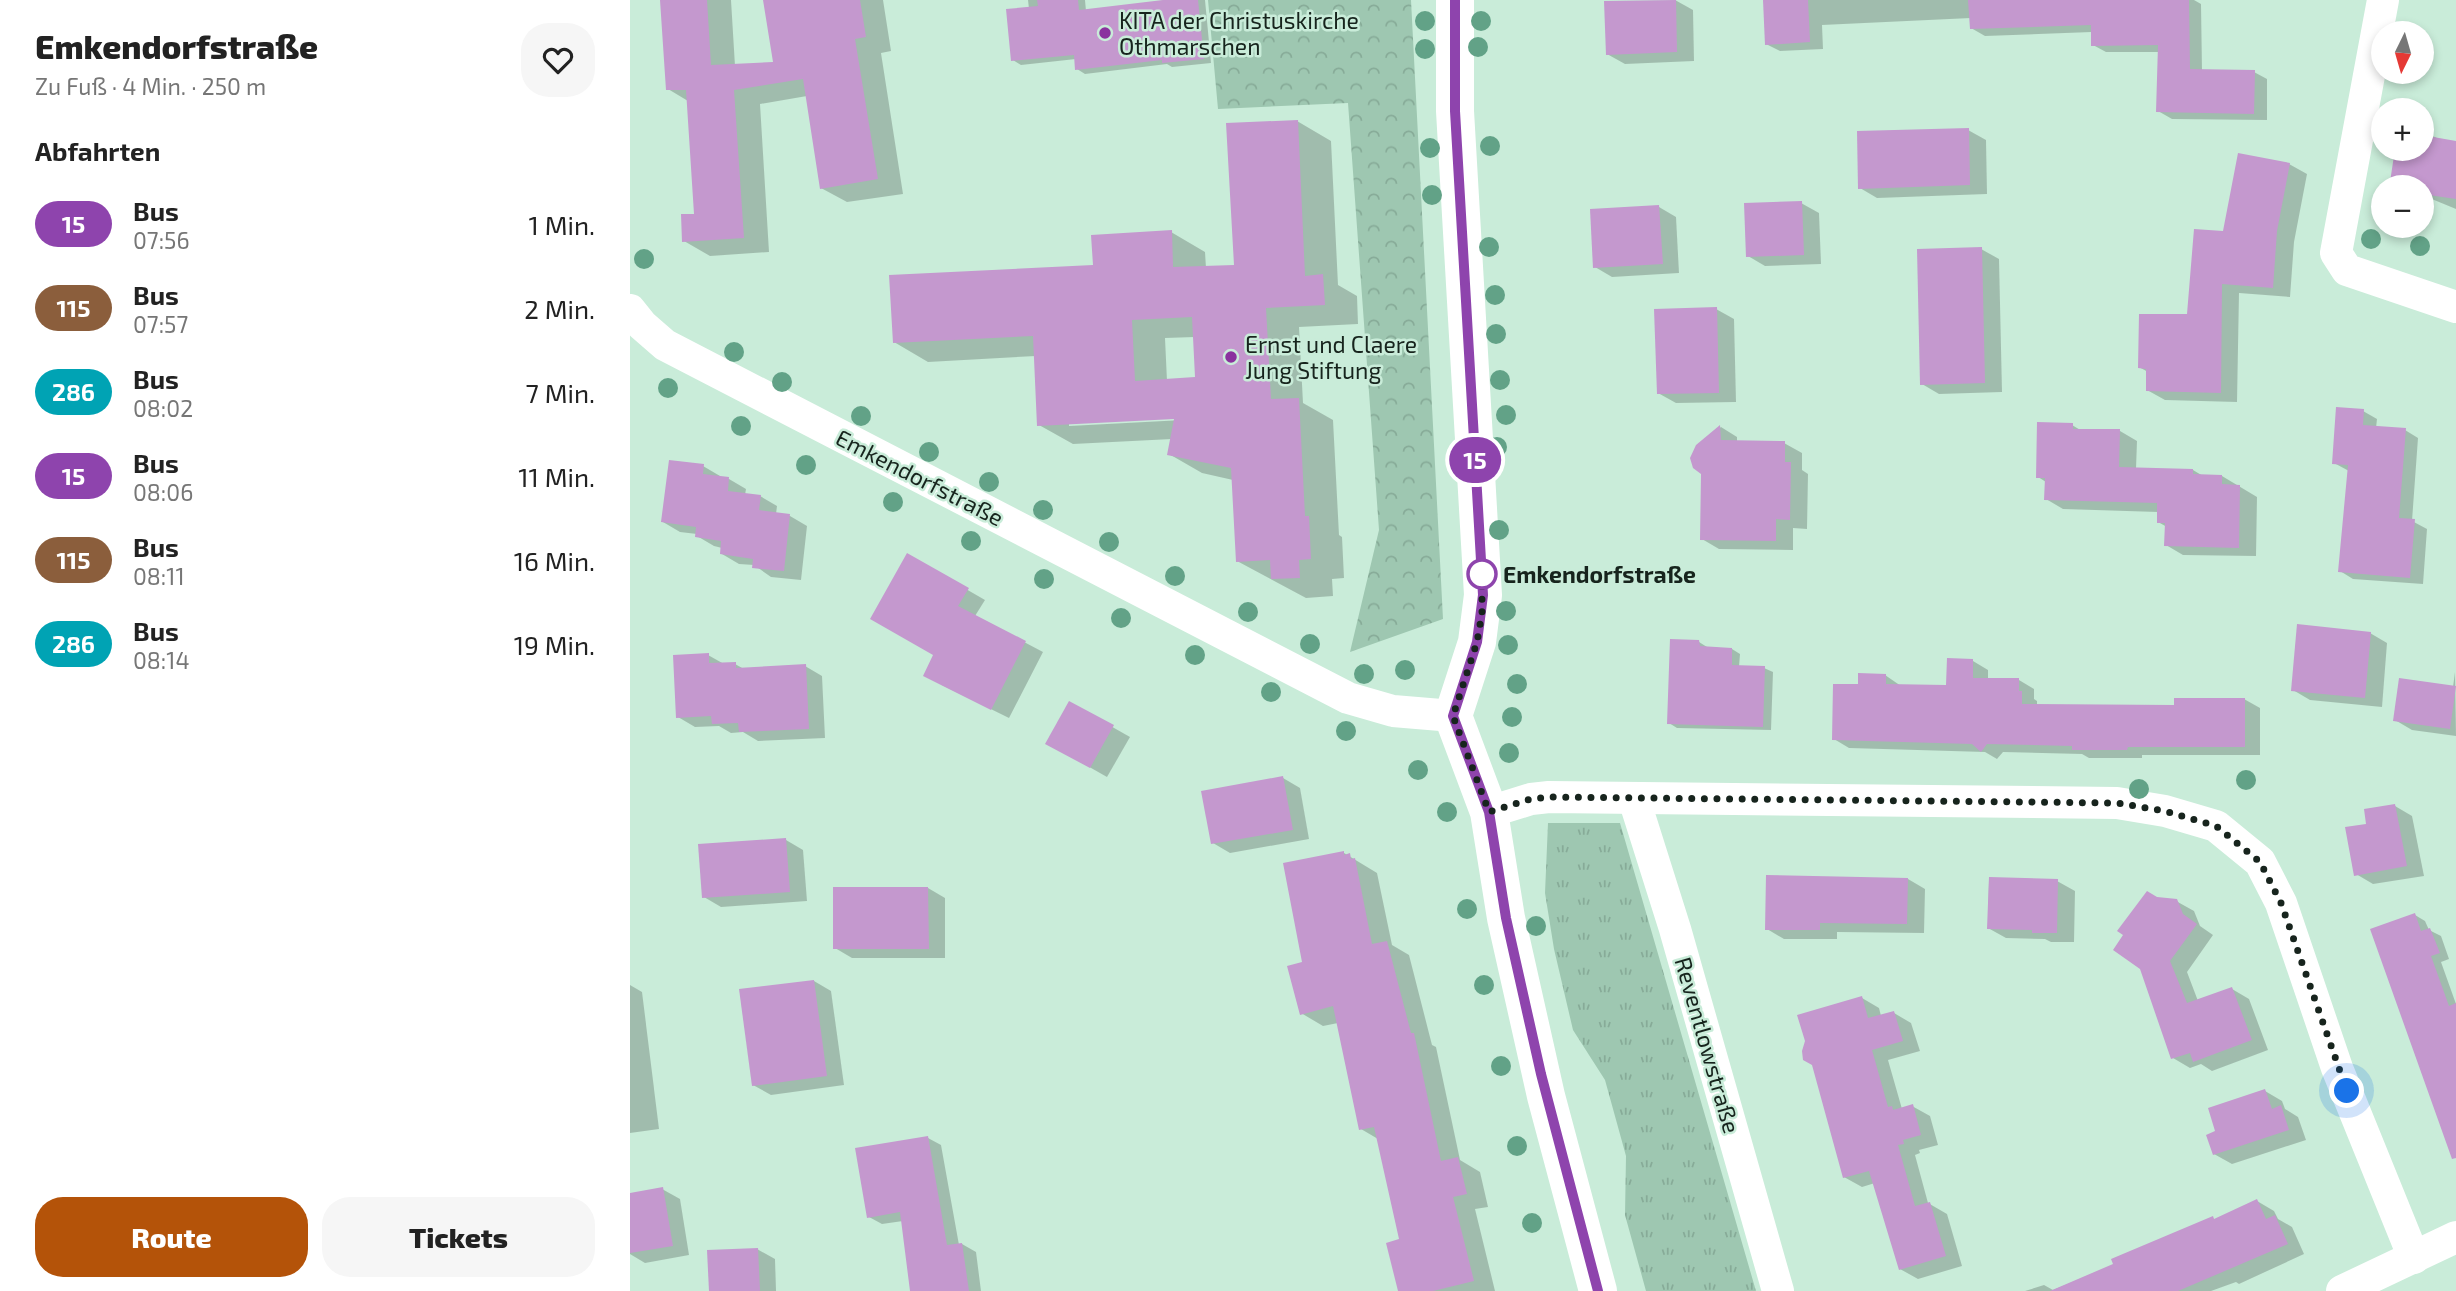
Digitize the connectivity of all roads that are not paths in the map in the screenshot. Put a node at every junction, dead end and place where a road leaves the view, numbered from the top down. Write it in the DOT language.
graph roads {
  1 [pos="1455,0"];
  2 [pos="2383,0"];
  3 [pos="2456,307"];
  4 [pos="630,310"];
  5 [pos="1453,716"];
  6 [pos="1634,799"];
  7 [pos="1489,812"];
  8 [pos="2456,1237"];
  9 [pos="2414,1258"];
  10 [pos="1594,1286"];
  11 [pos="1777,1291"];
  12 [pos="2342,1291"];
  1 -- 5 [label="street"];
  2 -- 3 [label="street"];
  4 -- 5 [label="street, Emkendorfstraße"];
  5 -- 7 [label="street"];
  6 -- 7 [label="street"];
  6 -- 9 [label="street"];
  6 -- 11 [label="street, Reventlowstraße"];
  7 -- 10 [label="street"];
  8 -- 9 [label="street"];
  9 -- 12 [label="street"];
}
